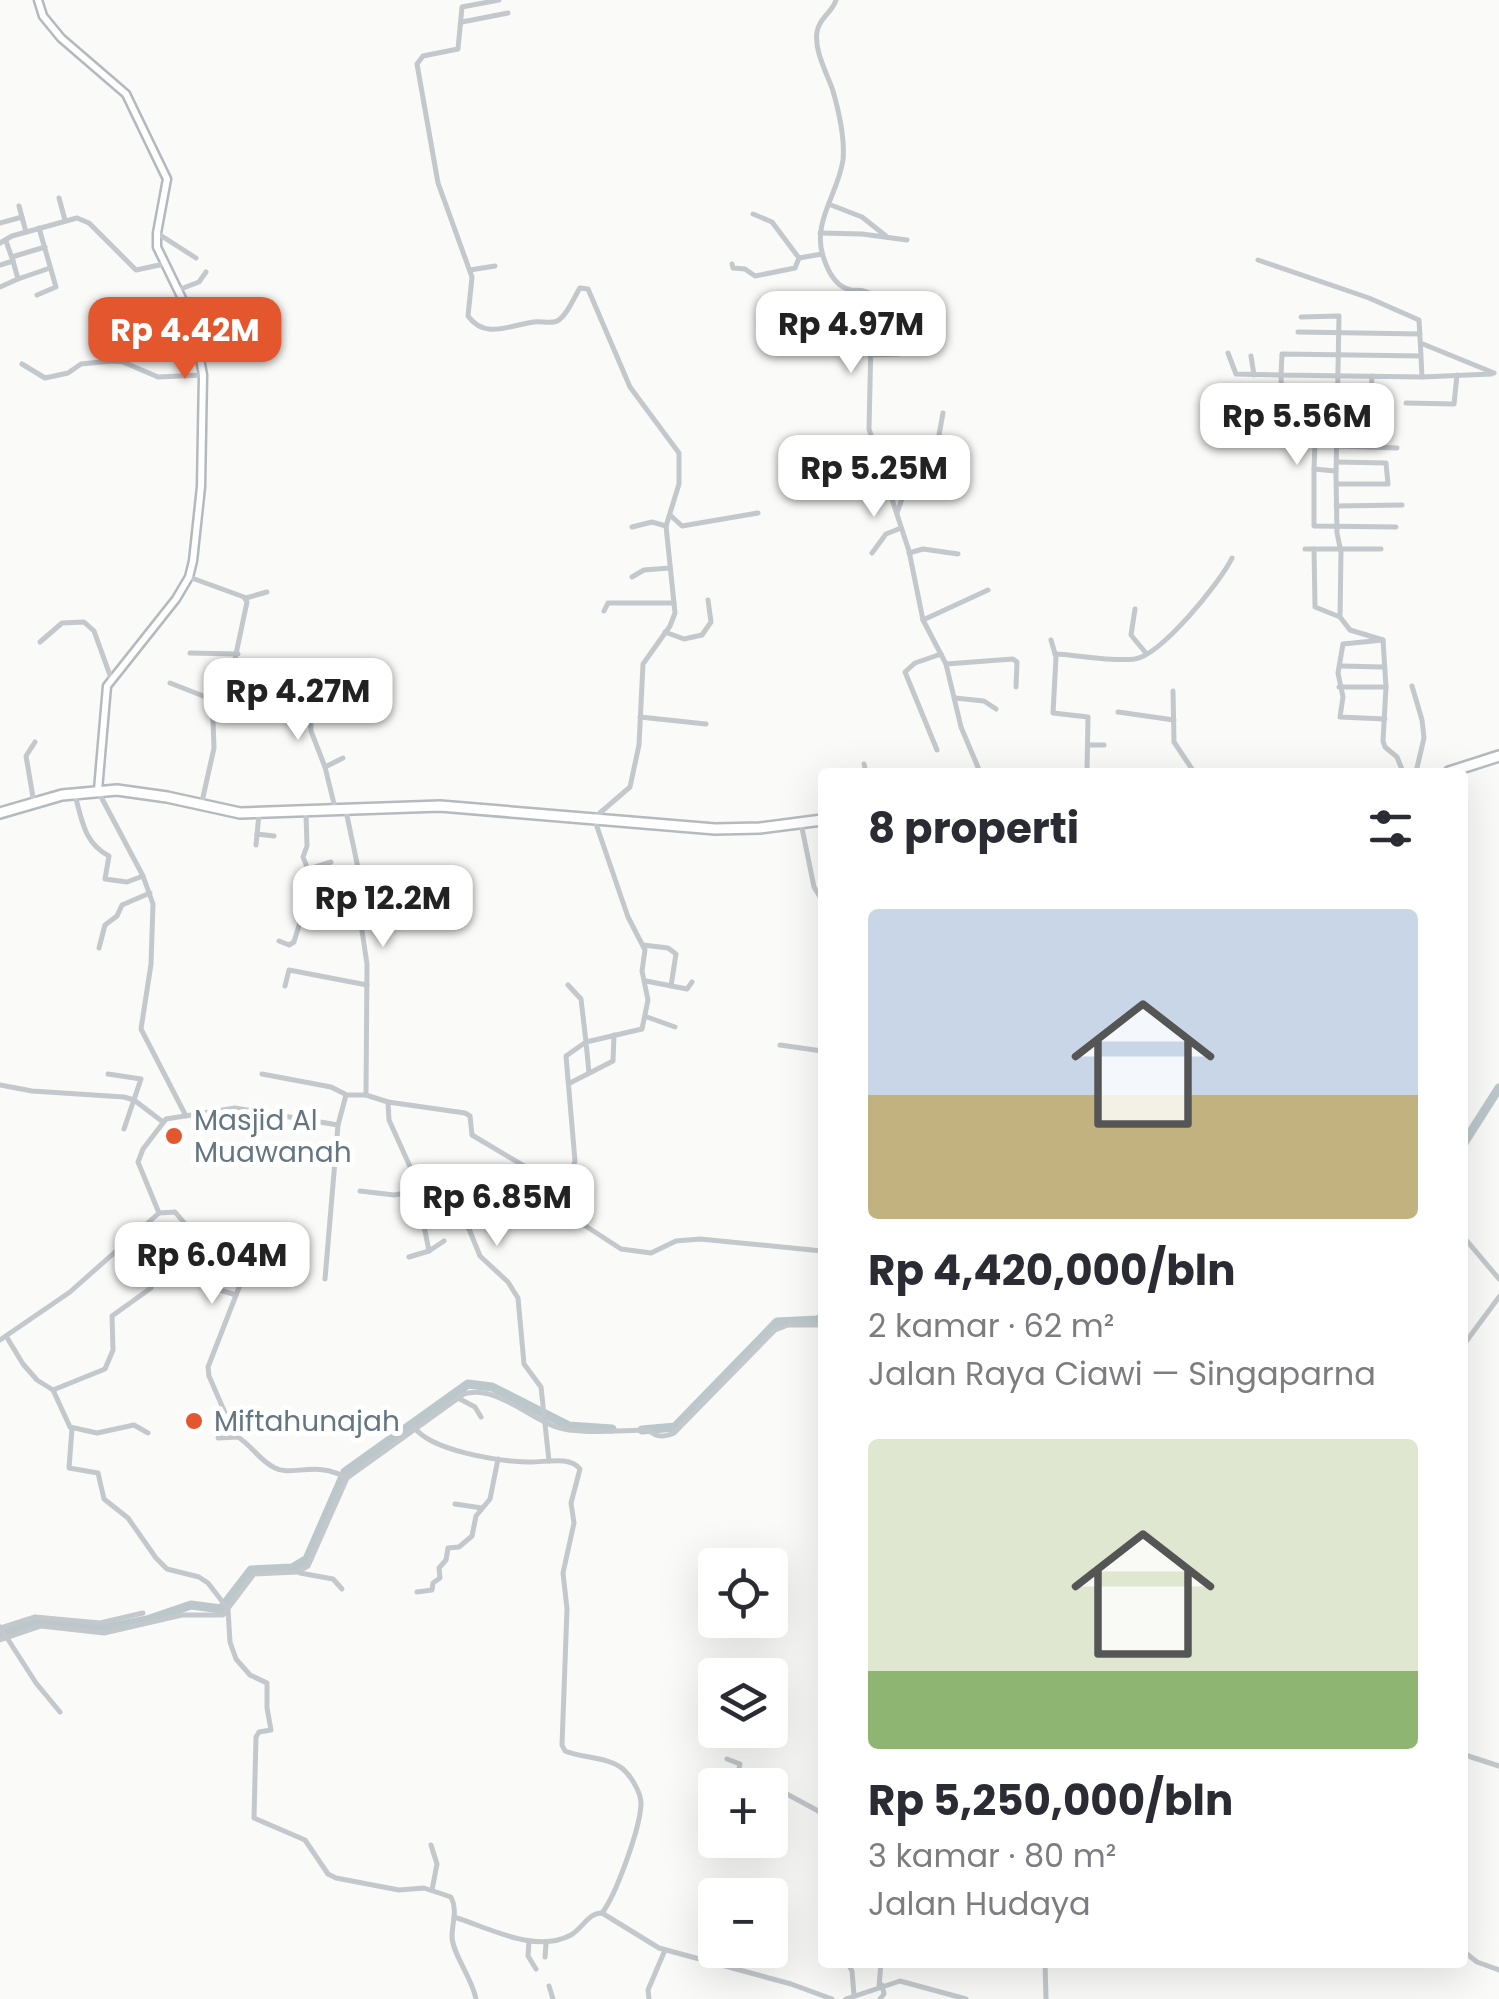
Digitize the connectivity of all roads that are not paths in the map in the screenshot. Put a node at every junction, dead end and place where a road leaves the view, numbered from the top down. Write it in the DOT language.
graph roads {
  1 [pos="38,0"];
  2 [pos="499,0"];
  3 [pos="836,0"];
  4 [pos="508,13"];
  5 [pos="461,22"];
  6 [pos="58,198"];
  7 [pos="830,204"];
  8 [pos="19,206"];
  9 [pos="752,214"];
  10 [pos="22,217"];
  11 [pos="65,220"];
  12 [pos="0,223"];
  13 [pos="40,228"];
  14 [pos="26,232"];
  15 [pos="156,233"];
  16 [pos="819,233"];
  17 [pos="888,238"];
  18 [pos="906,240"];
  19 [pos="3,242"];
  20 [pos="45,247"];
  21 [pos="822,254"];
  22 [pos="196,258"];
  23 [pos="799,258"];
  24 [pos="13,259"];
  25 [pos="1258,260"];
  26 [pos="166,264"];
  27 [pos="732,264"];
  28 [pos="0,265"];
  29 [pos="494,266"];
  30 [pos="50,268"];
  31 [pos="470,270"];
  32 [pos="206,272"];
  33 [pos="18,279"];
  34 [pos="0,288"];
  35 [pos="178,290"];
  36 [pos="37,295"];
  37 [pos="1301,317"];
  38 [pos="1298,332"];
  39 [pos="1339,334"];
  40 [pos="1420,334"];
  41 [pos="1422,343"];
  42 [pos="898,354"];
  43 [pos="1228,354"];
  44 [pos="1340,354"];
  45 [pos="869,355"];
  46 [pos="1251,356"];
  47 [pos="1421,356"];
  48 [pos="22,364"];
  49 [pos="1254,375"];
  50 [pos="1457,375"];
  51 [pos="202,376"];
  52 [pos="1281,376"];
  53 [pos="1340,376"];
  54 [pos="1372,376"];
  55 [pos="1422,378"];
  56 [pos="1282,397"];
  57 [pos="1222,398"];
  58 [pos="1339,398"];
  59 [pos="1406,403"];
  60 [pos="943,413"];
  61 [pos="1316,418"];
  62 [pos="1282,419"];
  63 [pos="1338,419"];
  64 [pos="1246,420"];
  65 [pos="1315,440"];
  66 [pos="1338,446"];
  67 [pos="1397,448"];
  68 [pos="877,451"];
  69 [pos="914,456"];
  70 [pos="1337,462"];
  71 [pos="1314,469"];
  72 [pos="1336,471"];
  73 [pos="884,472"];
  74 [pos="800,481"];
  75 [pos="1336,484"];
  76 [pos="1402,505"];
  77 [pos="1336,506"];
  78 [pos="758,513"];
  79 [pos="670,515"];
  80 [pos="896,516"];
  81 [pos="666,526"];
  82 [pos="1336,526"];
  83 [pos="632,527"];
  84 [pos="1396,527"];
  85 [pos="901,528"];
  86 [pos="1306,549"];
  87 [pos="1314,549"];
  88 [pos="1340,549"];
  89 [pos="1381,549"];
  90 [pos="872,553"];
  91 [pos="909,554"];
  92 [pos="958,554"];
  93 [pos="1232,558"];
  94 [pos="670,568"];
  95 [pos="189,578"];
  96 [pos="632,578"];
  97 [pos="988,590"];
  98 [pos="267,592"];
  99 [pos="246,598"];
  100 [pos="708,600"];
  101 [pos="674,602"];
  102 [pos="1134,609"];
  103 [pos="604,611"];
  104 [pos="1340,618"];
  105 [pos="923,620"];
  106 [pos="666,632"];
  107 [pos="1052,640"];
  108 [pos="1382,640"];
  109 [pos="40,642"];
  110 [pos="1145,652"];
  111 [pos="190,653"];
  112 [pos="238,654"];
  113 [pos="941,654"];
  114 [pos="1055,654"];
  115 [pos="292,664"];
  116 [pos="946,664"];
  117 [pos="1341,666"];
  118 [pos="1384,667"];
  119 [pos="111,678"];
  120 [pos="170,684"];
  121 [pos="1339,686"];
  122 [pos="1412,686"];
  123 [pos="1016,687"];
  124 [pos="1386,687"];
  125 [pos="1173,691"];
  126 [pos="955,698"];
  127 [pos="211,701"];
  128 [pos="310,709"];
  129 [pos="996,710"];
  130 [pos="1118,712"];
  131 [pos="640,717"];
  132 [pos="1384,719"];
  133 [pos="1174,720"];
  134 [pos="706,724"];
  135 [pos="34,742"];
  136 [pos="1089,746"];
  137 [pos="1104,746"];
  138 [pos="938,750"];
  139 [pos="1499,756"];
  140 [pos="343,758"];
  141 [pos="864,764"];
  142 [pos="325,767"];
  143 [pos="865,768"];
  144 [pos="978,768"];
  145 [pos="1087,768"];
  146 [pos="1191,768"];
  147 [pos="1401,768"];
  148 [pos="1417,768"];
  149 [pos="1462,768"];
  150 [pos="98,790"];
  151 [pos="75,793"];
  152 [pos="34,802"];
  153 [pos="202,806"];
  154 [pos="341,811"];
  155 [pos="0,813"];
  156 [pos="306,813"];
  157 [pos="260,814"];
  158 [pos="595,821"];
  159 [pos="818,821"];
  160 [pos="801,823"];
  161 [pos="257,834"];
  162 [pos="274,836"];
  163 [pos="256,844"];
  164 [pos="331,862"];
  165 [pos="309,868"];
  166 [pos="143,876"];
  167 [pos="150,893"];
  168 [pos="818,894"];
  169 [pos="279,941"];
  170 [pos="643,944"];
  171 [pos="99,948"];
  172 [pos="646,982"];
  173 [pos="692,982"];
  174 [pos="367,985"];
  175 [pos="568,985"];
  176 [pos="285,986"];
  177 [pos="671,986"];
  178 [pos="647,1017"];
  179 [pos="676,1028"];
  180 [pos="614,1035"];
  181 [pos="586,1042"];
  182 [pos="780,1045"];
  183 [pos="818,1050"];
  184 [pos="278,1066"];
  185 [pos="108,1074"];
  186 [pos="262,1074"];
  187 [pos="589,1074"];
  188 [pos="274,1076"];
  189 [pos="570,1083"];
  190 [pos="0,1085"];
  191 [pos="346,1095"];
  192 [pos="366,1096"];
  193 [pos="134,1100"];
  194 [pos="388,1102"];
  195 [pos="186,1116"];
  196 [pos="163,1122"];
  197 [pos="338,1125"];
  198 [pos="124,1130"];
  199 [pos="556,1188"];
  200 [pos="360,1190"];
  201 [pos="424,1190"];
  202 [pos="432,1198"];
  203 [pos="159,1211"];
  204 [pos="444,1241"];
  205 [pos="1468,1241"];
  206 [pos="429,1251"];
  207 [pos="818,1251"];
  208 [pos="409,1257"];
  209 [pos="1498,1273"];
  210 [pos="324,1279"];
  211 [pos="151,1288"];
  212 [pos="220,1290"];
  213 [pos="236,1295"];
  214 [pos="1499,1297"];
  215 [pos="818,1325"];
  216 [pos="2,1338"];
  217 [pos="1468,1339"];
  218 [pos="53,1390"];
  219 [pos="458,1398"];
  220 [pos="480,1417"];
  221 [pos="546,1420"];
  222 [pos="229,1422"];
  223 [pos="72,1428"];
  224 [pos="414,1428"];
  225 [pos="148,1433"];
  226 [pos="218,1438"];
  227 [pos="498,1459"];
  228 [pos="549,1461"];
  229 [pos="344,1476"];
  230 [pos="455,1504"];
  231 [pos="482,1508"];
  232 [pos="297,1572"];
  233 [pos="342,1589"];
  234 [pos="417,1592"];
  235 [pos="226,1607"];
  236 [pos="143,1613"];
  237 [pos="2,1632"];
  238 [pos="60,1712"];
  239 [pos="1468,1756"];
  240 [pos="727,1759"];
  241 [pos="1499,1766"];
  242 [pos="739,1768"];
  243 [pos="788,1795"];
  244 [pos="818,1811"];
  245 [pos="430,1846"];
  246 [pos="432,1890"];
  247 [pos="602,1912"];
  248 [pos="454,1917"];
  249 [pos="529,1941"];
  250 [pos="546,1944"];
  251 [pos="665,1950"];
  252 [pos="1468,1954"];
  253 [pos="546,1957"];
  254 [pos="850,1968"];
  255 [pos="882,1968"];
  256 [pos="1045,1968"];
  257 [pos="536,1970"];
  258 [pos="1499,1970"];
  259 [pos="549,1986"];
  260 [pos="880,1986"];
  261 [pos="859,1996"];
  262 [pos="476,1999"];
  263 [pos="552,1999"];
  264 [pos="648,1999"];
  265 [pos="832,1999"];
  266 [pos="846,1999"];
  267 [pos="880,1999"];
  268 [pos="966,1999"];
  269 [pos="1046,1999"];
  1 -- 15 [label="main road"];
  2 -- 5 [label="street"];
  3 -- 7 [label="street"];
  4 -- 5 [label="street"];
  5 -- 31 [label="street"];
  6 -- 11 [label="street"];
  7 -- 16 [label="street"];
  7 -- 17 [label="street"];
  8 -- 10 [label="street"];
  9 -- 23 [label="street"];
  10 -- 12 [label="street"];
  10 -- 14 [label="street"];
  11 -- 13 [label="street"];
  11 -- 26 [label="street"];
  13 -- 14 [label="street"];
  13 -- 20 [label="street"];
  14 -- 19 [label="street"];
  15 -- 22 [label="street"];
  15 -- 26 [label="main road"];
  16 -- 17 [label="street"];
  16 -- 21 [label="street"];
  17 -- 18 [label="street"];
  19 -- 24 [label="street"];
  20 -- 24 [label="street"];
  20 -- 30 [label="street"];
  21 -- 23 [label="street"];
  21 -- 45 [label="street"];
  23 -- 27 [label="street"];
  24 -- 28 [label="street"];
  24 -- 33 [label="street"];
  25 -- 40 [label="street"];
  26 -- 35 [label="main road"];
  29 -- 31 [label="street"];
  30 -- 33 [label="street"];
  30 -- 36 [label="street"];
  31 -- 79 [label="street"];
  32 -- 35 [label="street"];
  33 -- 34 [label="street"];
  35 -- 51 [label="main road"];
  37 -- 39 [label="street"];
  38 -- 39 [label="street"];
  39 -- 40 [label="street"];
  39 -- 44 [label="street"];
  40 -- 41 [label="street"];
  41 -- 47 [label="street"];
  41 -- 50 [label="street"];
  42 -- 45 [label="street"];
  43 -- 49 [label="street"];
  44 -- 47 [label="street"];
  44 -- 52 [label="street"];
  44 -- 53 [label="street"];
  45 -- 68 [label="street"];
  46 -- 49 [label="street"];
  47 -- 55 [label="street"];
  48 -- 51 [label="street"];
  49 -- 52 [label="street"];
  50 -- 55 [label="street"];
  50 -- 59 [label="street"];
  51 -- 95 [label="main road"];
  52 -- 53 [label="street"];
  52 -- 56 [label="street"];
  53 -- 54 [label="street"];
  53 -- 58 [label="street"];
  54 -- 55 [label="street"];
  54 -- 58 [label="street"];
  56 -- 57 [label="street"];
  56 -- 58 [label="street"];
  56 -- 62 [label="street"];
  58 -- 63 [label="street"];
  60 -- 80 [label="street"];
  61 -- 62 [label="street"];
  61 -- 63 [label="street"];
  61 -- 65 [label="street"];
  62 -- 64 [label="street"];
  62 -- 65 [label="street"];
  63 -- 66 [label="street"];
  65 -- 71 [label="street"];
  66 -- 67 [label="street"];
  66 -- 70 [label="street"];
  68 -- 73 [label="street"];
  68 -- 74 [label="street"];
  69 -- 73 [label="street"];
  70 -- 72 [label="street"];
  70 -- 75 [label="street"];
  71 -- 72 [label="street"];
  71 -- 82 [label="street"];
  72 -- 75 [label="street"];
  73 -- 80 [label="street"];
  75 -- 77 [label="street"];
  76 -- 77 [label="street"];
  77 -- 82 [label="street"];
  78 -- 79 [label="street"];
  79 -- 81 [label="street"];
  80 -- 85 [label="street"];
  81 -- 83 [label="street"];
  81 -- 94 [label="street"];
  82 -- 84 [label="street"];
  82 -- 88 [label="street"];
  85 -- 90 [label="street"];
  85 -- 91 [label="street"];
  86 -- 87 [label="street"];
  87 -- 88 [label="street"];
  87 -- 104 [label="street"];
  88 -- 89 [label="street"];
  88 -- 104 [label="street"];
  91 -- 92 [label="street"];
  91 -- 105 [label="street"];
  93 -- 110 [label="street"];
  94 -- 96 [label="street"];
  94 -- 101 [label="street"];
  95 -- 99 [label="street"];
  95 -- 119 [label="main road"];
  97 -- 105 [label="street"];
  98 -- 99 [label="street"];
  99 -- 112 [label="street"];
  100 -- 106 [label="street"];
  101 -- 103 [label="street"];
  101 -- 106 [label="street"];
  102 -- 110 [label="street"];
  104 -- 108 [label="street"];
  105 -- 113 [label="street"];
  106 -- 131 [label="street"];
  107 -- 114 [label="street"];
  108 -- 117 [label="street"];
  108 -- 118 [label="street"];
  109 -- 119 [label="street"];
  110 -- 114 [label="street"];
  111 -- 112 [label="street"];
  112 -- 127 [label="street"];
  113 -- 116 [label="street"];
  113 -- 138 [label="street"];
  114 -- 136 [label="street"];
  115 -- 128 [label="street"];
  116 -- 123 [label="street"];
  116 -- 126 [label="street"];
  117 -- 118 [label="street"];
  117 -- 121 [label="street"];
  118 -- 124 [label="street"];
  119 -- 150 [label="main road"];
  120 -- 127 [label="street"];
  121 -- 124 [label="street"];
  121 -- 132 [label="street"];
  122 -- 148 [label="street"];
  124 -- 132 [label="street"];
  125 -- 133 [label="street"];
  126 -- 129 [label="street"];
  126 -- 144 [label="street"];
  127 -- 128 [label="street"];
  127 -- 153 [label="street"];
  128 -- 142 [label="street"];
  130 -- 133 [label="street"];
  131 -- 134 [label="street"];
  131 -- 158 [label="street"];
  132 -- 147 [label="street"];
  133 -- 146 [label="street"];
  135 -- 152 [label="street"];
  136 -- 137 [label="street"];
  136 -- 145 [label="street"];
  139 -- 149 [label="main road"];
  140 -- 142 [label="street"];
  141 -- 143 [label="street"];
  142 -- 154 [label="street"];
  150 -- 151 [label="main road"];
  150 -- 153 [label="main road"];
  150 -- 166 [label="street"];
  151 -- 152 [label="main road"];
  151 -- 166 [label="street"];
  152 -- 155 [label="main road"];
  153 -- 157 [label="main road"];
  154 -- 156 [label="main road"];
  154 -- 158 [label="main road"];
  154 -- 174 [label="street"];
  156 -- 157 [label="main road"];
  156 -- 165 [label="street"];
  157 -- 161 [label="street"];
  158 -- 160 [label="main road"];
  158 -- 170 [label="street"];
  159 -- 160 [label="main road"];
  160 -- 168 [label="street"];
  161 -- 162 [label="street"];
  161 -- 163 [label="street"];
  164 -- 165 [label="street"];
  165 -- 169 [label="street"];
  166 -- 167 [label="street"];
  167 -- 171 [label="street"];
  167 -- 195 [label="street"];
  170 -- 172 [label="street"];
  170 -- 177 [label="street"];
  172 -- 177 [label="street"];
  172 -- 178 [label="street"];
  173 -- 177 [label="street"];
  174 -- 176 [label="street"];
  174 -- 192 [label="street"];
  175 -- 181 [label="street"];
  178 -- 179 [label="street"];
  178 -- 180 [label="street"];
  180 -- 181 [label="street"];
  180 -- 187 [label="street"];
  181 -- 187 [label="street"];
  181 -- 189 [label="street"];
  182 -- 183 [label="street"];
  184 -- 188 [label="street"];
  185 -- 193 [label="street"];
  186 -- 188 [label="street"];
  187 -- 189 [label="street"];
  188 -- 191 [label="street"];
  189 -- 199 [label="street"];
  190 -- 193 [label="street"];
  191 -- 192 [label="street"];
  191 -- 197 [label="street"];
  192 -- 194 [label="street"];
  193 -- 196 [label="street"];
  193 -- 198 [label="street"];
  194 -- 199 [label="street"];
  194 -- 201 [label="street"];
  195 -- 196 [label="street"];
  195 -- 197 [label="street"];
  196 -- 203 [label="street"];
  197 -- 210 [label="street"];
  199 -- 207 [label="street"];
  200 -- 201 [label="street"];
  201 -- 202 [label="street"];
  202 -- 206 [label="street"];
  202 -- 221 [label="street"];
  203 -- 213 [label="street"];
  203 -- 216 [label="street"];
  204 -- 206 [label="street"];
  205 -- 209 [label="street"];
  206 -- 208 [label="street"];
  211 -- 218 [label="street"];
  212 -- 213 [label="street"];
  213 -- 222 [label="street"];
  214 -- 217 [label="street"];
  215 -- 221 [label="street"];
  216 -- 218 [label="street"];
  218 -- 223 [label="street"];
  219 -- 220 [label="street"];
  219 -- 221 [label="street"];
  219 -- 224 [label="street"];
  221 -- 228 [label="street"];
  223 -- 225 [label="street"];
  223 -- 235 [label="street"];
  224 -- 227 [label="street"];
  224 -- 229 [label="street"];
  226 -- 229 [label="street"];
  227 -- 228 [label="street"];
  227 -- 231 [label="street"];
  228 -- 247 [label="street"];
  229 -- 232 [label="street"];
  230 -- 231 [label="street"];
  231 -- 234 [label="street"];
  232 -- 233 [label="street"];
  232 -- 235 [label="street"];
  235 -- 237 [label="street"];
  235 -- 246 [label="street"];
  236 -- 237 [label="street"];
  237 -- 238 [label="street"];
  239 -- 241 [label="street"];
  240 -- 242 [label="street"];
  243 -- 244 [label="street"];
  245 -- 246 [label="street"];
  246 -- 248 [label="street"];
  247 -- 250 [label="street"];
  247 -- 251 [label="street"];
  248 -- 249 [label="street"];
  248 -- 262 [label="street"];
  249 -- 250 [label="street"];
  249 -- 257 [label="street"];
  250 -- 253 [label="street"];
  251 -- 264 [label="street"];
  251 -- 265 [label="street"];
  252 -- 258 [label="street"];
  254 -- 261 [label="street"];
  255 -- 260 [label="street"];
  256 -- 269 [label="street"];
  259 -- 263 [label="street"];
  260 -- 261 [label="street"];
  260 -- 267 [label="street"];
  260 -- 268 [label="street"];
  261 -- 266 [label="street"];
}
